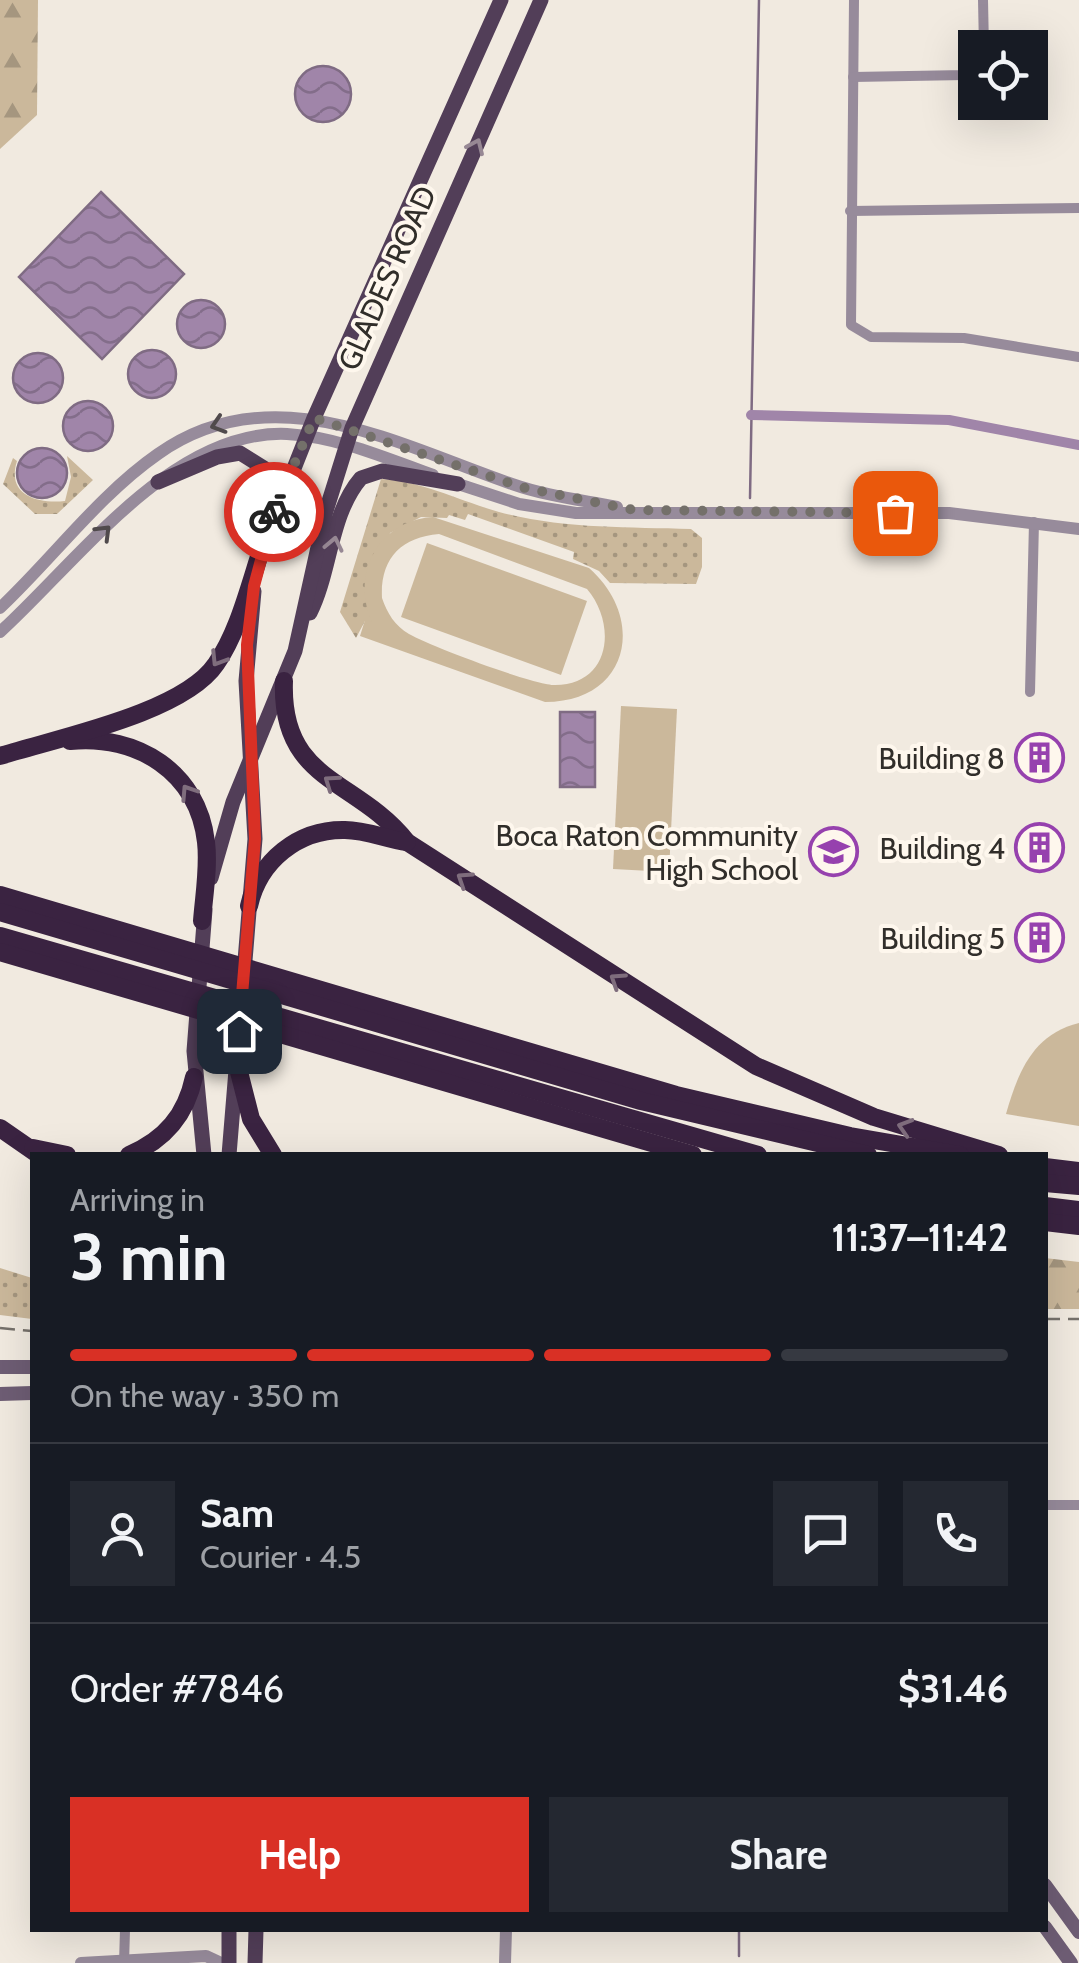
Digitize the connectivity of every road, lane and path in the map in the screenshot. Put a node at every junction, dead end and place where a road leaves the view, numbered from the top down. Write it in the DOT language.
graph roads {
  1 [pos="501,0"];
  2 [pos="524,0"];
  3 [pos="541,0"];
  4 [pos="854,0"];
  5 [pos="984,0"];
  6 [pos="533,19"];
  7 [pos="984,30"];
  8 [pos="958,76"];
  9 [pos="853,77"];
  10 [pos="1079,208"];
  11 [pos="850,211"];
  12 [pos="1079,357"];
  13 [pos="314,418"];
  14 [pos="352,428"];
  15 [pos="306,436"];
  16 [pos="346,445"];
  17 [pos="158,482"];
  18 [pos="458,484"];
  19 [pos="275,509"];
  20 [pos="634,510"];
  21 [pos="1034,522"];
  22 [pos="1079,528"];
  23 [pos="266,536"];
  24 [pos="0,608"];
  25 [pos="0,632"];
  26 [pos="300,634"];
  27 [pos="284,681"];
  28 [pos="1030,692"];
  29 [pos="38,744"];
  30 [pos="0,756"];
  31 [pos="251,756"];
  32 [pos="407,842"];
  33 [pos="0,895"];
  34 [pos="248,906"];
  35 [pos="0,912"];
  36 [pos="202,921"];
  37 [pos="0,936"];
  38 [pos="0,952"];
  39 [pos="237,1064"];
  40 [pos="194,1077"];
  41 [pos="0,1128"];
  42 [pos="36,1151"];
  43 [pos="133,1152"];
  44 [pos="204,1152"];
  45 [pos="229,1152"];
  46 [pos="271,1152"];
  47 [pos="683,1152"];
  48 [pos="748,1152"];
  49 [pos="855,1152"];
  50 [pos="943,1152"];
  51 [pos="989,1152"];
  52 [pos="1048,1167"];
  53 [pos="1079,1171"];
  54 [pos="1048,1182"];
  55 [pos="1079,1186"];
  56 [pos="1048,1206"];
  57 [pos="1079,1210"];
  58 [pos="1048,1222"];
  59 [pos="1079,1226"];
  60 [pos="0,1368"];
  61 [pos="30,1368"];
  62 [pos="30,1393"];
  63 [pos="0,1394"];
  64 [pos="1048,1505"];
  65 [pos="1079,1505"];
  66 [pos="1048,1889"];
  67 [pos="125,1932"];
  68 [pos="229,1932"];
  69 [pos="256,1932"];
  70 [pos="506,1932"];
  71 [pos="1048,1932"];
  72 [pos="1079,1932"];
  73 [pos="124,1961"];
  74 [pos="81,1963"];
  75 [pos="225,1963"];
  76 [pos="255,1963"];
  77 [pos="505,1963"];
  78 [pos="1071,1963"];
  1 -- 13 [label="main road, GLADES ROAD"];
  2 -- 6 [label="main road"];
  3 -- 6 [label="main road, GLADES ROAD"];
  4 -- 9 [label="street"];
  5 -- 7 [label="street"];
  14 -- 6 [label="main road, GLADES ROAD, one-way"];
  8 -- 9 [label="street"];
  9 -- 11 [label="street"];
  10 -- 11 [label="street"];
  11 -- 12 [label="street"];
  13 -- 14 [label="street"];
  13 -- 15 [label="main road, GLADES ROAD"];
  13 -- 24 [label="street, one-way"];
  14 -- 16 [label="main road, GLADES ROAD"];
  14 -- 20 [label="street"];
  15 -- 16 [label="street"];
  15 -- 17 [label="street"];
  15 -- 19 [label="main road, GLADES ROAD"];
  16 -- 18 [label="street"];
  16 -- 26 [label="main road, GLADES ROAD"];
  17 -- 19 [label="main road"];
  25 -- 17 [label="street, one-way"];
  18 -- 20 [label="street"];
  26 -- 18 [label="main road, one-way"];
  19 -- 23 [label="main road, GLADES ROAD"];
  20 -- 21 [label="street"];
  21 -- 22 [label="street"];
  21 -- 28 [label="street"];
  23 -- 29 [label="highway, one-way"];
  23 -- 31 [label="main road, GLADES ROAD"];
  26 -- 27 [label="main road, GLADES ROAD"];
  27 -- 31 [label="main road, GLADES ROAD"];
  32 -- 27 [label="highway, one-way"];
  29 -- 30 [label="highway"];
  36 -- 29 [label="highway, one-way"];
  31 -- 34 [label="main road, GLADES ROAD"];
  31 -- 36 [label="main road, GLADES ROAD"];
  32 -- 34 [label="highway"];
  51 -- 32 [label="highway, one-way"];
  33 -- 50 [label="highway"];
  34 -- 39 [label="main road, GLADES ROAD"];
  35 -- 49 [label="highway"];
  36 -- 40 [label="main road, GLADES ROAD"];
  37 -- 48 [label="highway"];
  38 -- 47 [label="highway"];
  39 -- 45 [label="main road, GLADES ROAD"];
  39 -- 46 [label="highway"];
  40 -- 43 [label="highway"];
  40 -- 44 [label="main road, GLADES ROAD"];
  41 -- 42 [label="highway"];
  52 -- 53 [label="highway"];
  54 -- 55 [label="highway"];
  56 -- 57 [label="highway"];
  58 -- 59 [label="highway"];
  60 -- 61 [label="main road"];
  62 -- 63 [label="main road"];
  64 -- 65 [label="street"];
  66 -- 72 [label="main road"];
  67 -- 73 [label="street"];
  68 -- 75 [label="main road"];
  69 -- 76 [label="main road"];
  70 -- 77 [label="street"];
  71 -- 78 [label="main road"];
  73 -- 74 [label="street"];
  73 -- 75 [label="street"];
}
